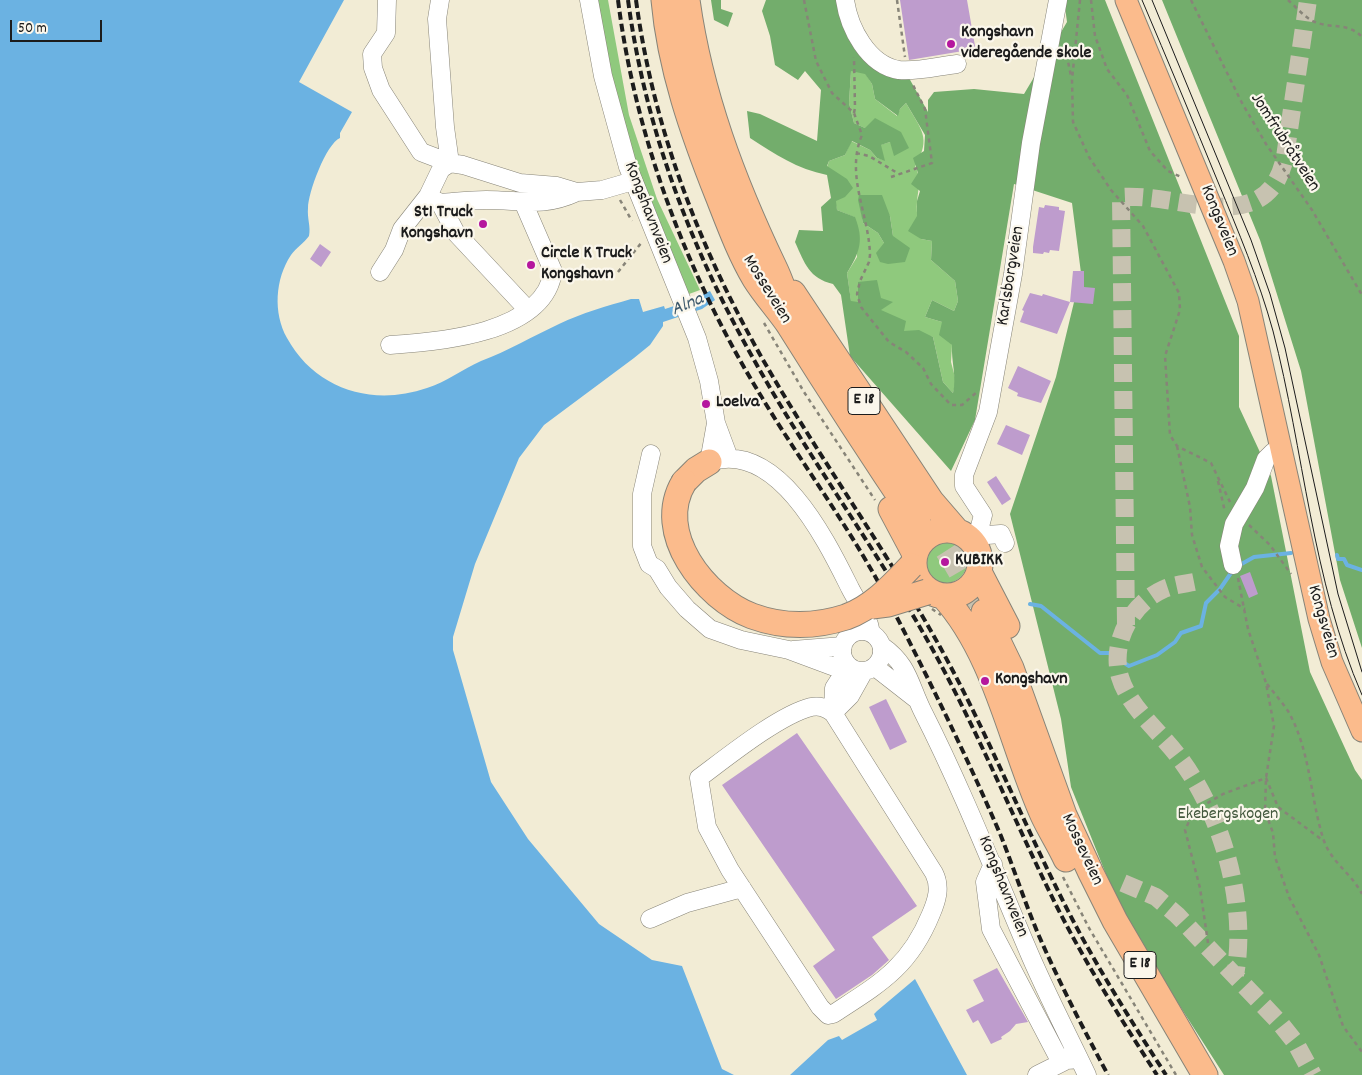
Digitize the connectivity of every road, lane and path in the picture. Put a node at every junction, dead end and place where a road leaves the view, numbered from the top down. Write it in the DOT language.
graph roads {
  1 [pos="387,0"];
  2 [pos="440,0"];
  3 [pos="589,0"];
  4 [pos="664,0"];
  5 [pos="687,0"];
  6 [pos="804,0"];
  7 [pos="846,0"];
  8 [pos="897,0"];
  9 [pos="1058,0"];
  10 [pos="1080,0"];
  11 [pos="1091,0"];
  12 [pos="1126,0"];
  13 [pos="1191,0"];
  14 [pos="1288,0"];
  15 [pos="1362,37"];
  16 [pos="957,64"];
  17 [pos="854,69"];
  18 [pos="906,70"];
  19 [pos="854,113"];
  20 [pos="856,153"];
  21 [pos="450,163"];
  22 [pos="899,174"];
  23 [pos="891,177"];
  24 [pos="1184,178"];
  25 [pos="633,181"];
  26 [pos="614,187"];
  27 [pos="577,192"];
  28 [pos="434,199"];
  29 [pos="524,204"];
  30 [pos="634,225"];
  31 [pos="643,241"];
  32 [pos="380,272"];
  33 [pos="618,272"];
  34 [pos="765,274"];
  35 [pos="1362,296"];
  36 [pos="528,310"];
  37 [pos="390,345"];
  38 [pos="993,383"];
  39 [pos="1177,446"];
  40 [pos="1282,450"];
  41 [pos="651,454"];
  42 [pos="719,460"];
  43 [pos="1218,478"];
  44 [pos="1239,514"];
  45 [pos="923,522"];
  46 [pos="969,533"];
  47 [pos="1230,536"];
  48 [pos="1005,543"];
  49 [pos="913,561"];
  50 [pos="1235,570"];
  51 [pos="979,572"];
  52 [pos="1310,580"];
  53 [pos="859,598"];
  54 [pos="934,600"];
  55 [pos="1245,610"];
  56 [pos="979,614"];
  57 [pos="876,639"];
  58 [pos="848,640"];
  59 [pos="789,650"];
  60 [pos="862,668"];
  61 [pos="1266,683"];
  62 [pos="916,699"];
  63 [pos="833,713"];
  64 [pos="1362,731"];
  65 [pos="1266,778"];
  66 [pos="1325,842"];
  67 [pos="1069,860"];
  68 [pos="993,864"];
  69 [pos="742,888"];
  70 [pos="1362,894"];
  71 [pos="650,919"];
  72 [pos="1208,943"];
  73 [pos="1362,1052"];
  74 [pos="1073,1060"];
  75 [pos="1038,1075"];
  76 [pos="1087,1075"];
  77 [pos="1176,1075"];
  78 [pos="1188,1075"];
  79 [pos="1205,1075"];
  1 -- 21 [label="street"];
  2 -- 21 [label="street"];
  3 -- 25 [label="street, Kongshavnveien"];
  4 -- 34 [label="highway, Mosseveien / E 18"];
  5 -- 34 [label="highway, Mosseveien / E 18"];
  6 -- 19 [label="path"];
  7 -- 18 [label="street"];
  8 -- 18 [label="path"];
  9 -- 38 [label="street, Karlsborgveien"];
  10 -- 39 [label="path"];
  11 -- 24 [label="path"];
  12 -- 40 [label="main road, Kongsveien"];
  13 -- 35 [label="path, Jomfrubråtveien"];
  14 -- 15 [label="path"];
  16 -- 18 [label="street"];
  17 -- 19 [label="path"];
  18 -- 22 [label="path"];
  19 -- 20 [label="path"];
  20 -- 22 [label="path"];
  20 -- 38 [label="path"];
  21 -- 27 [label="street"];
  21 -- 28 [label="street"];
  22 -- 23 [label="path"];
  25 -- 26 [label="street"];
  25 -- 42 [label="street, Kongshavnveien"];
  26 -- 27 [label="street"];
  26 -- 30 [label="path"];
  27 -- 29 [label="street"];
  28 -- 29 [label="street"];
  28 -- 32 [label="street"];
  28 -- 36 [label="street"];
  29 -- 36 [label="street"];
  31 -- 33 [label="path"];
  34 -- 45 [label="highway, Mosseveien / E 18"];
  34 -- 46 [label="highway, E 18"];
  34 -- 49 [label="highway, E 18"];
  36 -- 37 [label="street"];
  38 -- 46 [label="street, Karlsborgveien"];
  39 -- 43 [label="path"];
  39 -- 55 [label="path"];
  40 -- 44 [label="street"];
  40 -- 52 [label="main road, Kongsveien"];
  41 -- 59 [label="street"];
  42 -- 53 [label="street"];
  42 -- 53 [label="highway, bridge"];
  43 -- 44 [label="path"];
  43 -- 47 [label="path"];
  44 -- 47 [label="street"];
  44 -- 52 [label="path"];
  46 -- 48 [label="street"];
  46 -- 49 [label="highway"];
  46 -- 51 [label="highway, E 18"];
  47 -- 50 [label="street"];
  49 -- 53 [label="highway, bridge"];
  49 -- 54 [label="highway, E 18"];
  50 -- 55 [label="path"];
  51 -- 54 [label="highway"];
  51 -- 67 [label="highway, E 18"];
  52 -- 64 [label="main road, Kongsveien"];
  53 -- 54 [label="highway, bridge"];
  53 -- 57 [label="street"];
  53 -- 58 [label="street"];
  54 -- 67 [label="highway, E 18"];
  55 -- 61 [label="path"];
  56 -- 67 [label="highway, Mosseveien / E 18"];
  57 -- 58 [label="street"];
  57 -- 60 [label="street"];
  57 -- 62 [label="street, Kongshavnveien"];
  58 -- 59 [label="street"];
  58 -- 60 [label="street"];
  59 -- 60 [label="street"];
  60 -- 62 [label="street, Kongshavnveien"];
  60 -- 63 [label="street"];
  61 -- 65 [label="path"];
  61 -- 66 [label="path"];
  62 -- 68 [label="street, Kongshavnveien"];
  63 -- 69 [label="street"];
  63 -- 69 [label="street"];
  65 -- 66 [label="path"];
  65 -- 72 [label="path"];
  65 -- 73 [label="path"];
  66 -- 70 [label="path"];
  67 -- 77 [label="path"];
  67 -- 78 [label="highway, Mosseveien / E 18"];
  67 -- 79 [label="highway, Mosseveien / E 18"];
  68 -- 74 [label="street, Kongshavnveien"];
  68 -- 74 [label="street"];
  69 -- 71 [label="street"];
  74 -- 75 [label="street"];
  74 -- 76 [label="street, Kongshavnveien"];
}
